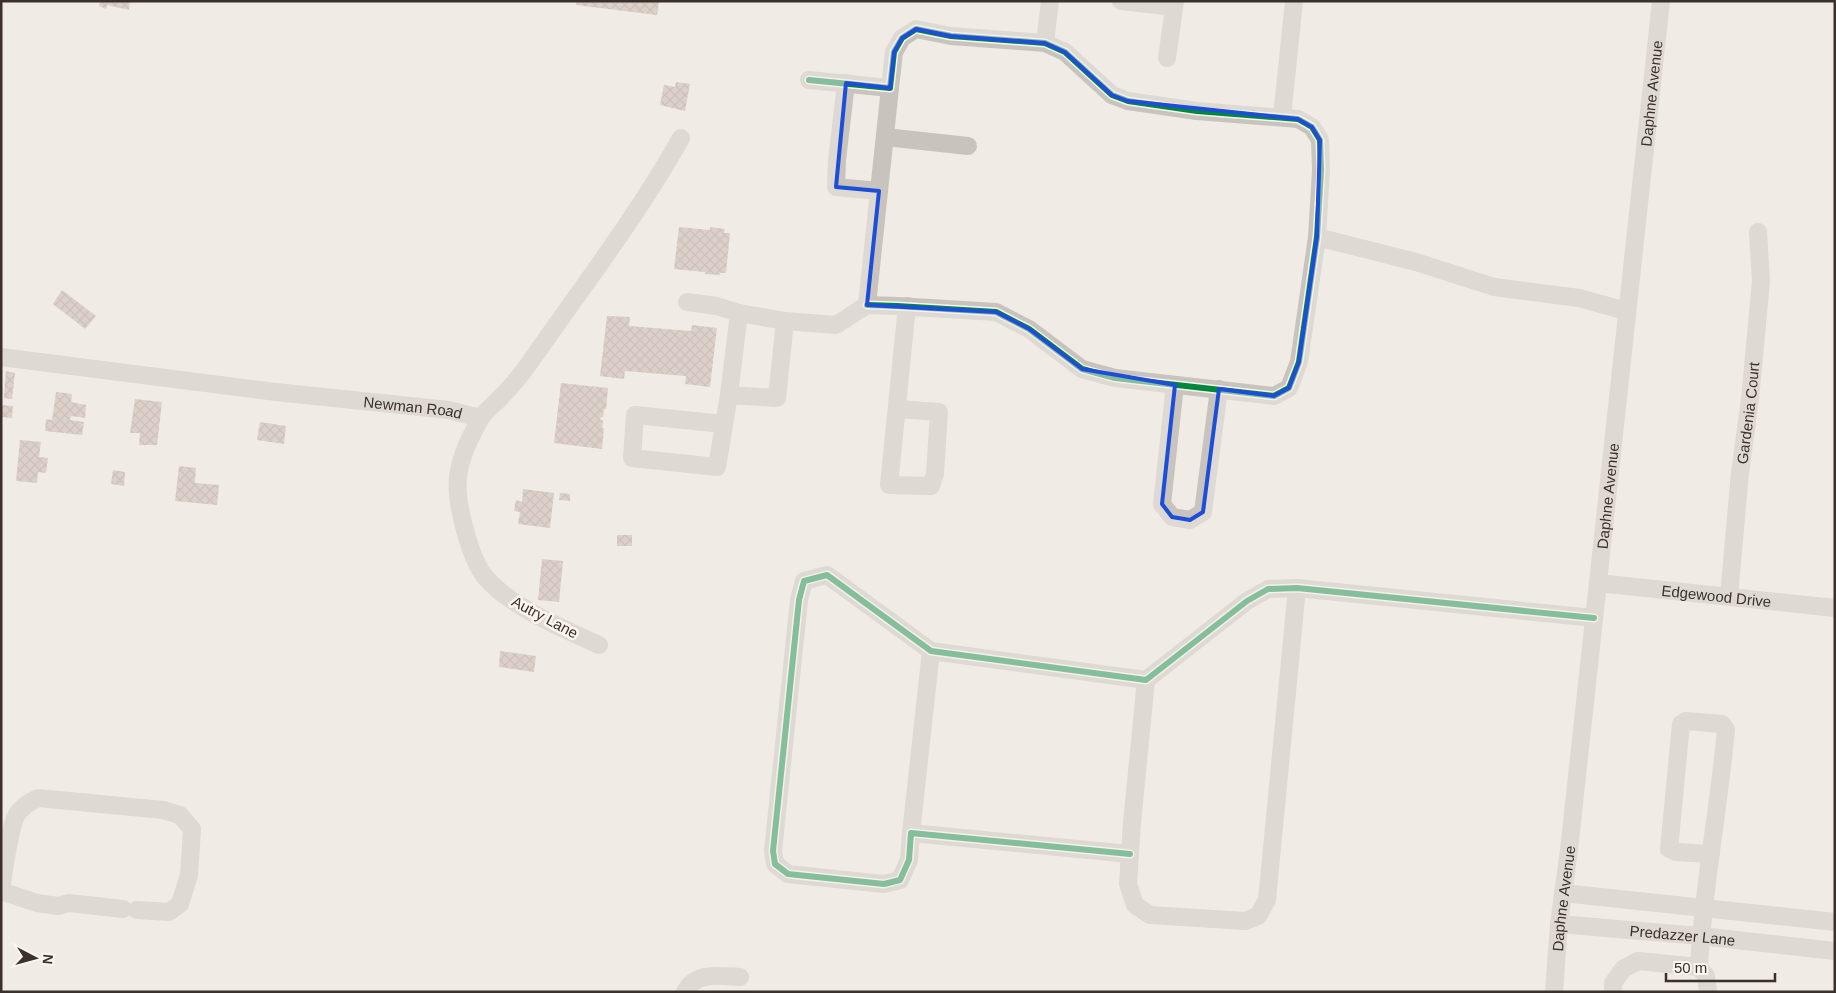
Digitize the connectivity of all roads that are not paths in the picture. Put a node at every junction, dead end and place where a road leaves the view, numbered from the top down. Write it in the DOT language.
graph roads {
  1 [pos="1050,1"];
  2 [pos="1121,1"];
  3 [pos="1294,1"];
  4 [pos="1661,1"];
  5 [pos="1175,4"];
  6 [pos="1045,43"];
  7 [pos="1167,58"];
  8 [pos="809,80"];
  9 [pos="846,83"];
  10 [pos="890,88"];
  11 [pos="1282,117"];
  12 [pos="681,138"];
  13 [pos="884,138"];
  14 [pos="968,146"];
  15 [pos="879,191"];
  16 [pos="1758,232"];
  17 [pos="1317,237"];
  18 [pos="686,302"];
  19 [pos="867,305"];
  20 [pos="907,306"];
  21 [pos="1626,311"];
  22 [pos="739,313"];
  23 [pos="785,321"];
  24 [pos="1,357"];
  25 [pos="1175,385"];
  26 [pos="1219,390"];
  27 [pos="729,395"];
  28 [pos="897,409"];
  29 [pos="480,418"];
  30 [pos="724,424"];
  31 [pos="1598,583"];
  32 [pos="1297,588"];
  33 [pos="1729,596"];
  34 [pos="1835,608"];
  35 [pos="1594,618"];
  36 [pos="599,644"];
  37 [pos="931,651"];
  38 [pos="1146,680"];
  39 [pos="911,833"];
  40 [pos="1130,854"];
  41 [pos="1711,854"];
  42 [pos="1,891"];
  43 [pos="1563,893"];
  44 [pos="1704,907"];
  45 [pos="1835,922"];
  46 [pos="1559,924"];
  47 [pos="1700,936"];
  48 [pos="1835,951"];
  49 [pos="1698,967"];
  50 [pos="740,977"];
  51 [pos="684,992"];
  52 [pos="1554,992"];
  53 [pos="1613,992"];
  54 [pos="1708,992"];
  1 -- 6 [label="street"];
  2 -- 5 [label="street"];
  3 -- 11 [label="street"];
  4 -- 21 [label="street, Daphne Avenue"];
  5 -- 7 [label="street"];
  6 -- 10 [label="street"];
  6 -- 11 [label="street"];
  8 -- 9 [label="street"];
  9 -- 10 [label="street"];
  9 -- 15 [label="street"];
  10 -- 13 [label="street"];
  11 -- 17 [label="street"];
  12 -- 29 [label="street, Newman Road"];
  13 -- 14 [label="street"];
  13 -- 15 [label="street"];
  15 -- 19 [label="street"];
  16 -- 33 [label="street, Gardenia Court"];
  17 -- 21 [label="street"];
  17 -- 26 [label="street"];
  18 -- 22 [label="street"];
  19 -- 20 [label="street"];
  19 -- 23 [label="street"];
  20 -- 25 [label="street"];
  20 -- 28 [label="street"];
  21 -- 31 [label="street, Daphne Avenue"];
  22 -- 23 [label="street"];
  22 -- 27 [label="street"];
  23 -- 27 [label="street"];
  24 -- 29 [label="street, Newman Road"];
  25 -- 26 [label="street"];
  25 -- 26 [label="street"];
  27 -- 30 [label="street"];
  28 -- 28 [label="street"];
  29 -- 36 [label="street, Autry Lane"];
  30 -- 30 [label="street"];
  31 -- 33 [label="street, Edgewood Drive"];
  31 -- 35 [label="street, Daphne Avenue"];
  32 -- 35 [label="street"];
  32 -- 38 [label="street"];
  32 -- 40 [label="street"];
  33 -- 34 [label="street, Edgewood Drive"];
  35 -- 43 [label="street, Daphne Avenue"];
  37 -- 38 [label="street"];
  37 -- 39 [label="street"];
  37 -- 39 [label="street"];
  38 -- 40 [label="street"];
  39 -- 40 [label="street"];
  41 -- 41 [label="street"];
  41 -- 44 [label="street"];
  42 -- 42 [label="street"];
  43 -- 44 [label="street, Predazzer Lane"];
  43 -- 46 [label="street, Daphne Avenue"];
  44 -- 45 [label="street, Predazzer Lane"];
  44 -- 47 [label="street"];
  46 -- 47 [label="street, Predazzer Lane"];
  46 -- 52 [label="street, Daphne Avenue"];
  47 -- 48 [label="street, Predazzer Lane"];
  47 -- 49 [label="street"];
  49 -- 53 [label="street"];
  49 -- 54 [label="street"];
  50 -- 51 [label="street"];
}
